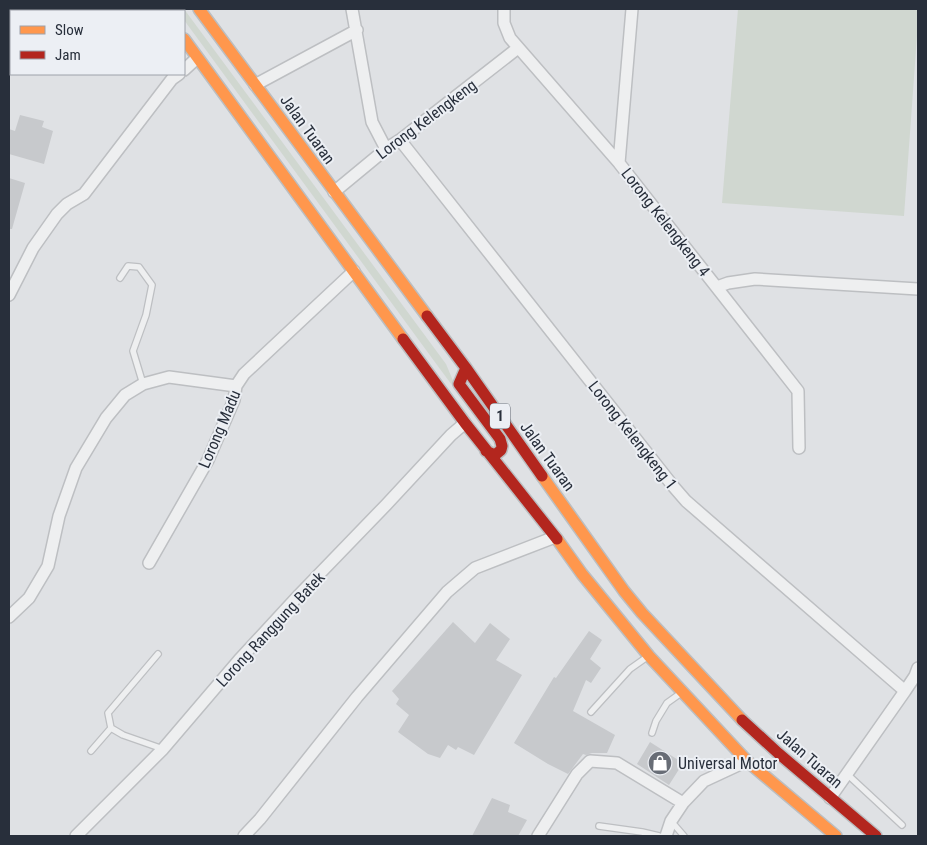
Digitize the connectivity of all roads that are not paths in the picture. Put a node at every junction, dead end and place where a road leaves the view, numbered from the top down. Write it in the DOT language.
graph roads {
  1 [pos="199,9"];
  2 [pos="352,9"];
  3 [pos="504,9"];
  4 [pos="632,9"];
  5 [pos="356,30"];
  6 [pos="185,40"];
  7 [pos="518,48"];
  8 [pos="198,58"];
  9 [pos="185,69"];
  10 [pos="178,75"];
  11 [pos="255,85"];
  12 [pos="400,140"];
  13 [pos="386,149"];
  14 [pos="619,162"];
  15 [pos="334,192"];
  16 [pos="354,271"];
  17 [pos="120,278"];
  18 [pos="717,287"];
  19 [pos="918,289"];
  20 [pos="9,295"];
  21 [pos="466,368"];
  22 [pos="143,384"];
  23 [pos="236,386"];
  24 [pos="465,423"];
  25 [pos="799,448"];
  26 [pos="486,451"];
  27 [pos="555,537"];
  28 [pos="149,563"];
  29 [pos="9,618"];
  30 [pos="158,654"];
  31 [pos="649,656"];
  32 [pos="918,668"];
  33 [pos="683,691"];
  34 [pos="905,691"];
  35 [pos="591,712"];
  36 [pos="111,728"];
  37 [pos="652,733"];
  38 [pos="163,749"];
  39 [pos="92,751"];
  40 [pos="747,761"];
  41 [pos="847,774"];
  42 [pos="830,798"];
  43 [pos="683,803"];
  44 [pos="671,821"];
  45 [pos="902,825"];
  46 [pos="599,826"];
  47 [pos="76,836"];
  48 [pos="244,836"];
  49 [pos="538,836"];
  50 [pos="659,836"];
  51 [pos="666,836"];
  52 [pos="684,836"];
  53 [pos="836,836"];
  54 [pos="876,836"];
  1 -- 11 [label="main road, Jalan Tuaran / 1"];
  2 -- 5 [label="street"];
  3 -- 7 [label="street, Lorong Kelengkeng 4"];
  4 -- 14 [label="street"];
  5 -- 11 [label="street"];
  5 -- 13 [label="street"];
  6 -- 8 [label="main road, 1"];
  7 -- 12 [label="street, Lorong Kelengkeng"];
  7 -- 14 [label="street, Lorong Kelengkeng 4"];
  8 -- 9 [label="street"];
  8 -- 16 [label="main road, 1"];
  10 -- 20 [label="street"];
  11 -- 15 [label="main road, Jalan Tuaran / 1"];
  12 -- 13 [label="street, Lorong Kelengkeng"];
  12 -- 34 [label="street, Lorong Kelengkeng 1"];
  13 -- 15 [label="street, Lorong Kelengkeng"];
  14 -- 18 [label="street, Lorong Kelengkeng 4"];
  15 -- 21 [label="main road, Jalan Tuaran / 1"];
  16 -- 23 [label="street, Lorong Madu"];
  16 -- 24 [label="main road, 1"];
  17 -- 22 [label="lane"];
  18 -- 19 [label="street"];
  18 -- 25 [label="street, Lorong Kelengkeng 4"];
  21 -- 26 [label="main road"];
  21 -- 42 [label="main road, Jalan Tuaran / 1"];
  22 -- 23 [label="street"];
  22 -- 29 [label="street"];
  23 -- 28 [label="street, Lorong Madu"];
  24 -- 26 [label="main road, 1"];
  24 -- 38 [label="street, Lorong Ranggung Batek"];
  26 -- 27 [label="main road, 1"];
  27 -- 31 [label="main road, 1"];
  27 -- 48 [label="street"];
  30 -- 36 [label="lane"];
  31 -- 33 [label="main road, 1"];
  31 -- 35 [label="lane"];
  32 -- 34 [label="street"];
  33 -- 37 [label="lane"];
  33 -- 40 [label="main road, 1"];
  34 -- 41 [label="street"];
  36 -- 38 [label="lane"];
  36 -- 39 [label="lane"];
  38 -- 47 [label="street, Lorong Ranggung Batek"];
  40 -- 43 [label="street"];
  40 -- 53 [label="main road, 1"];
  41 -- 42 [label="street"];
  41 -- 45 [label="lane"];
  42 -- 54 [label="main road, Jalan Tuaran / 1"];
  43 -- 44 [label="street"];
  43 -- 49 [label="street"];
  44 -- 51 [label="street"];
  44 -- 52 [label="lane"];
  46 -- 50 [label="lane"];
}
